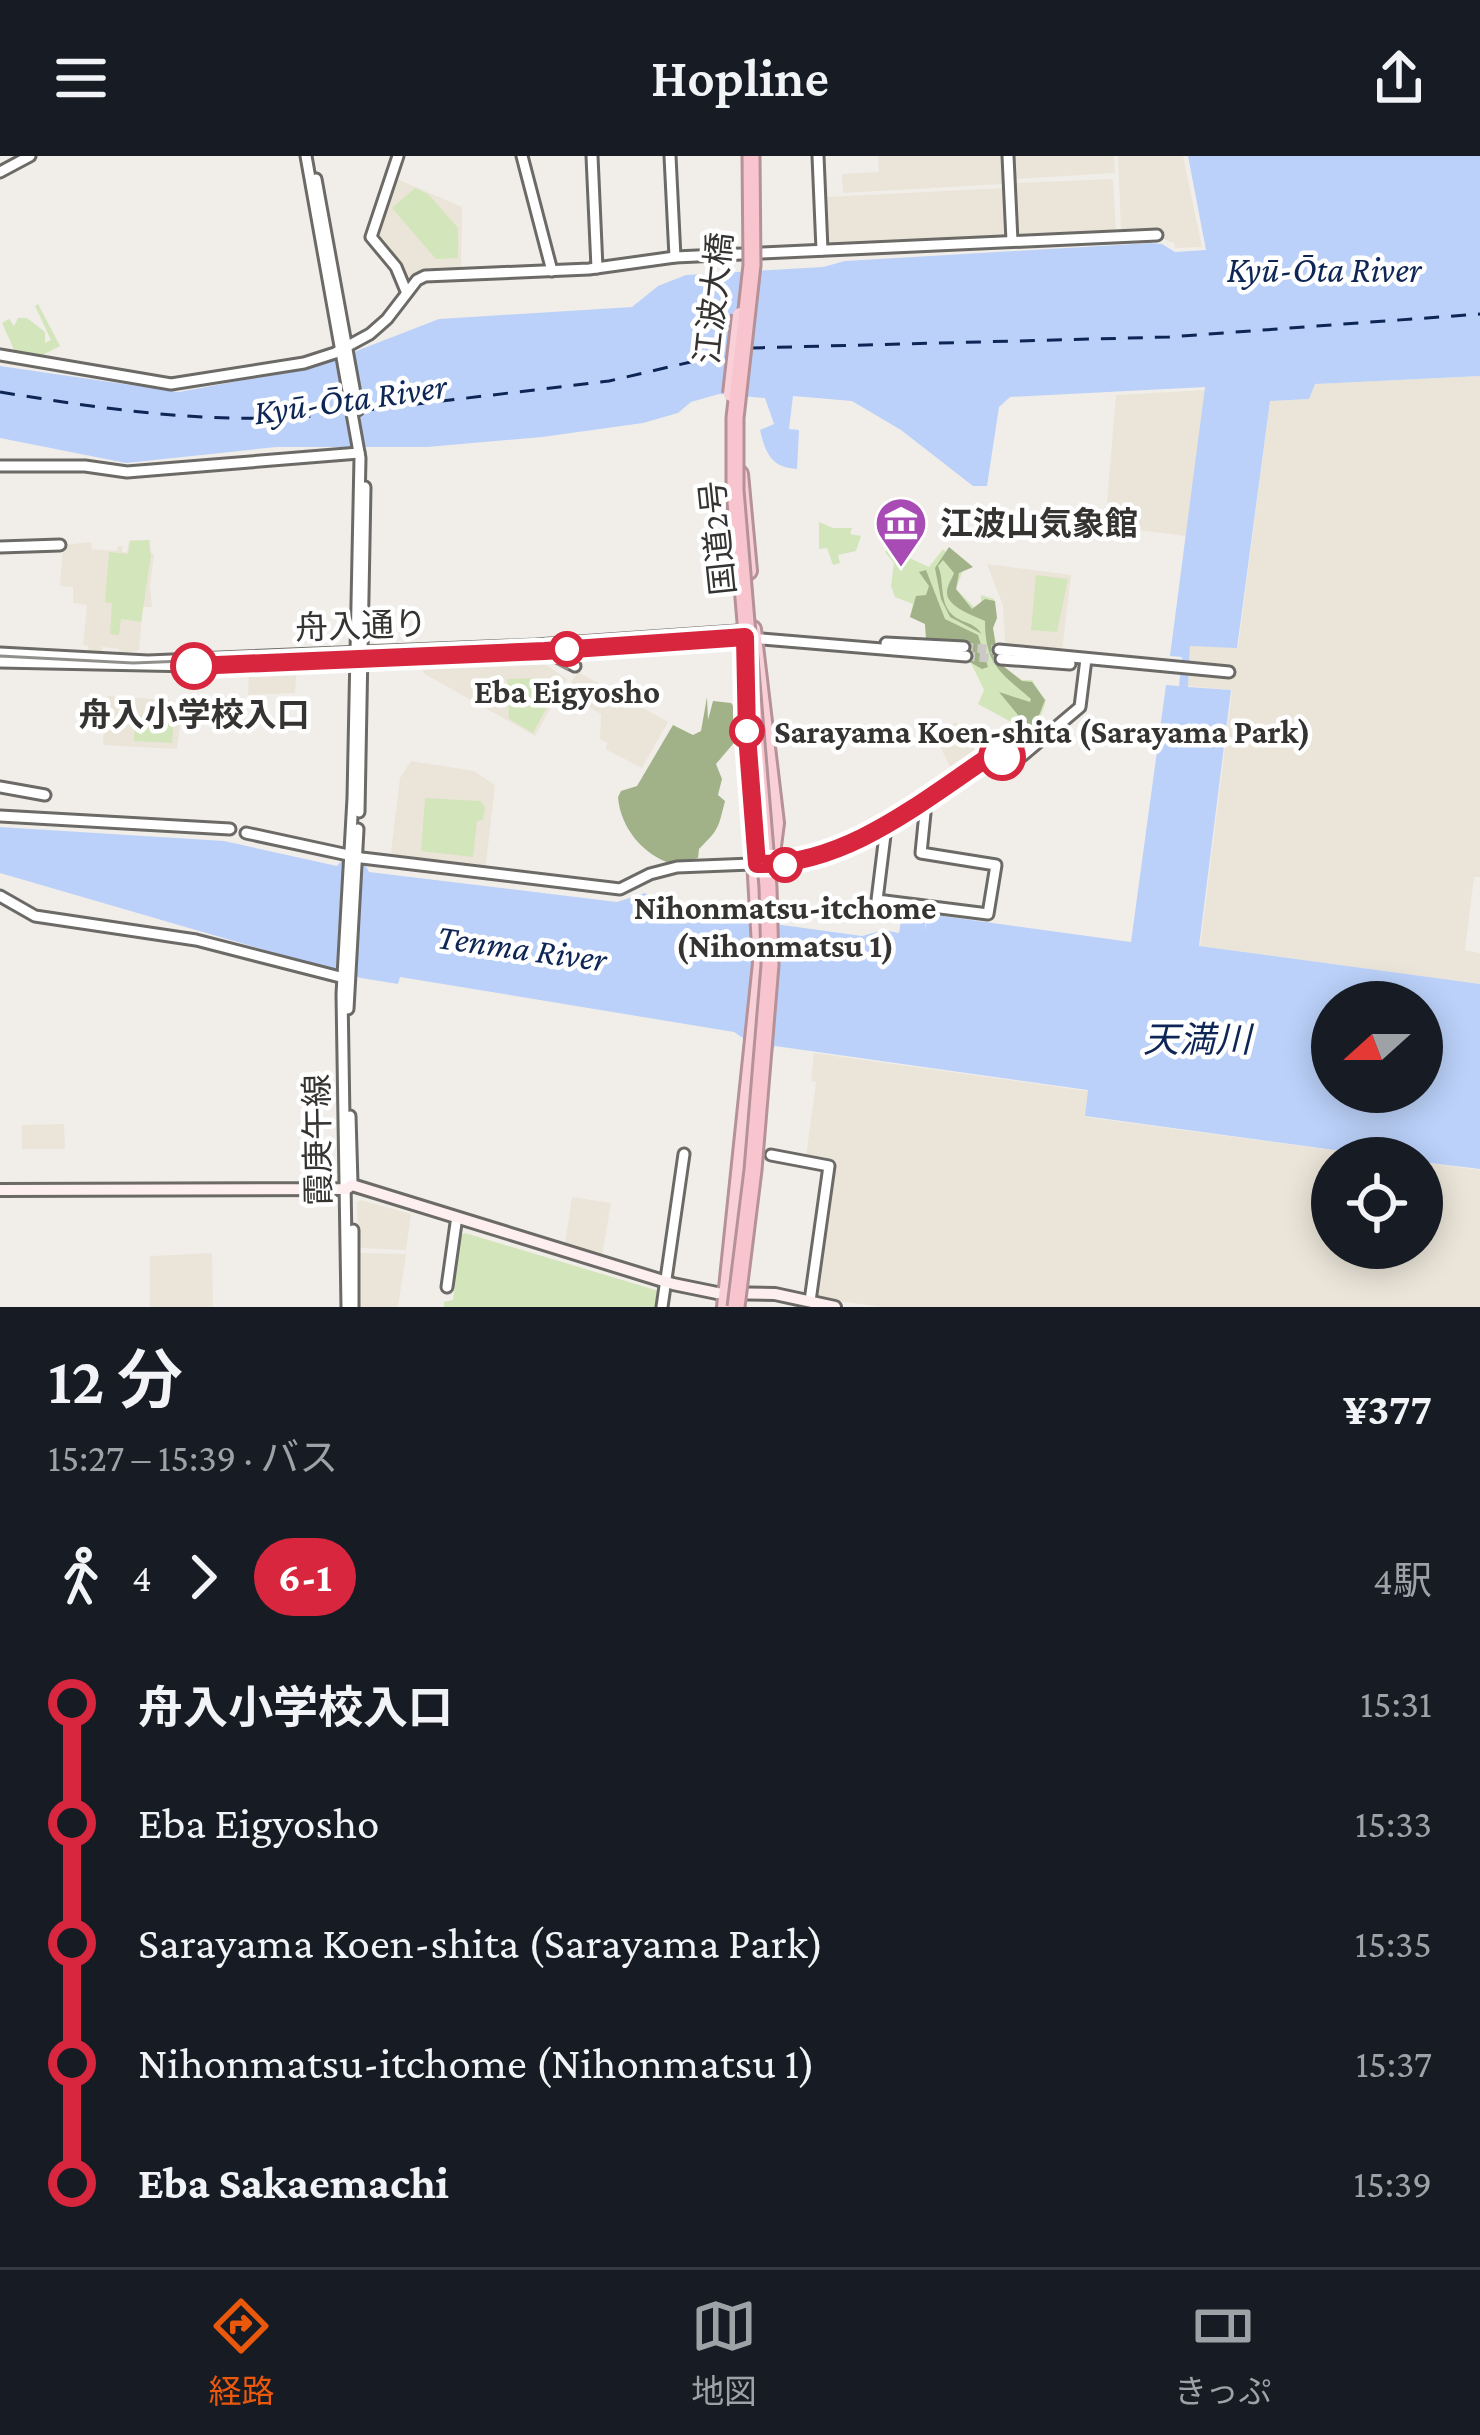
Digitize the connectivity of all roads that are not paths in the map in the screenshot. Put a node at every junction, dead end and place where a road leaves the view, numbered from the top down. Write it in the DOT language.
graph roads {
  1 [pos="29,156"];
  2 [pos="309,156"];
  3 [pos="398,156"];
  4 [pos="522,156"];
  5 [pos="592,156"];
  6 [pos="670,156"];
  7 [pos="818,156"];
  8 [pos="1008,156"];
  9 [pos="748,158"];
  10 [pos="0,172"];
  11 [pos="1157,235"];
  12 [pos="1012,241"];
  13 [pos="822,250"];
  14 [pos="675,257"];
  15 [pos="597,268"];
  16 [pos="552,271"];
  17 [pos="406,291"];
  18 [pos="344,351"];
  19 [pos="0,355"];
  20 [pos="730,444"];
  21 [pos="361,449"];
  22 [pos="0,466"];
  23 [pos="60,544"];
  24 [pos="0,547"];
  25 [pos="723,634"];
  26 [pos="749,635"];
  27 [pos="545,651"];
  28 [pos="965,652"];
  29 [pos="359,655"];
  30 [pos="1000,655"];
  31 [pos="0,657"];
  32 [pos="1085,662"];
  33 [pos="575,666"];
  34 [pos="1229,672"];
  35 [pos="0,787"];
  36 [pos="45,795"];
  37 [pos="922,802"];
  38 [pos="0,816"];
  39 [pos="886,827"];
  40 [pos="230,829"];
  41 [pos="246,833"];
  42 [pos="353,859"];
  43 [pos="764,864"];
  44 [pos="0,896"];
  45 [pos="346,976"];
  46 [pos="684,1154"];
  47 [pos="771,1155"];
  48 [pos="350,1188"];
  49 [pos="0,1190"];
  50 [pos="457,1223"];
  51 [pos="666,1284"];
  52 [pos="447,1286"];
  53 [pos="734,1301"];
  54 [pos="813,1304"];
  55 [pos="350,1307"];
  56 [pos="662,1307"];
  57 [pos="836,1307"];
  1 -- 10 [label="street"];
  2 -- 18 [label="street"];
  3 -- 17 [label="street"];
  4 -- 16 [label="street"];
  5 -- 15 [label="street"];
  6 -- 14 [label="street"];
  7 -- 13 [label="street"];
  8 -- 12 [label="street"];
  9 -- 20 [label="highway, 江波大橋, bridge"];
  9 -- 53 [label="highway, bridge"];
  11 -- 12 [label="street"];
  12 -- 13 [label="street"];
  13 -- 14 [label="street"];
  14 -- 15 [label="street"];
  15 -- 16 [label="street"];
  16 -- 17 [label="street"];
  17 -- 18 [label="street"];
  18 -- 19 [label="street"];
  18 -- 21 [label="street"];
  20 -- 26 [label="highway, 国道2号"];
  21 -- 22 [label="street"];
  21 -- 29 [label="street"];
  23 -- 24 [label="street"];
  25 -- 26 [label="street"];
  25 -- 27 [label="street, 舟入通り"];
  25 -- 29 [label="street, 舟入通り"];
  26 -- 28 [label="street"];
  26 -- 43 [label="highway, 国道2号"];
  26 -- 43 [label="highway, 国道2号"];
  27 -- 29 [label="street, 舟入通り"];
  27 -- 33 [label="street"];
  29 -- 31 [label="street, 舟入通り"];
  29 -- 42 [label="street, 霞庚午線"];
  30 -- 32 [label="street"];
  32 -- 34 [label="street"];
  32 -- 37 [label="street"];
  35 -- 36 [label="street"];
  37 -- 39 [label="street"];
  37 -- 39 [label="street"];
  38 -- 40 [label="street"];
  39 -- 43 [label="street"];
  41 -- 42 [label="street"];
  42 -- 43 [label="street"];
  42 -- 45 [label="street, 霞庚午線"];
  43 -- 53 [label="highway, 国道2号, bridge"];
  44 -- 45 [label="street"];
  45 -- 48 [label="street, 霞庚午線"];
  46 -- 51 [label="street"];
  47 -- 54 [label="street"];
  48 -- 49 [label="main road"];
  48 -- 50 [label="main road"];
  48 -- 51 [label="main road"];
  48 -- 55 [label="street, 霞庚午線"];
  50 -- 51 [label="main road"];
  50 -- 52 [label="street"];
  51 -- 53 [label="main road"];
  51 -- 56 [label="street"];
  53 -- 54 [label="main road"];
  54 -- 57 [label="main road"];
}
